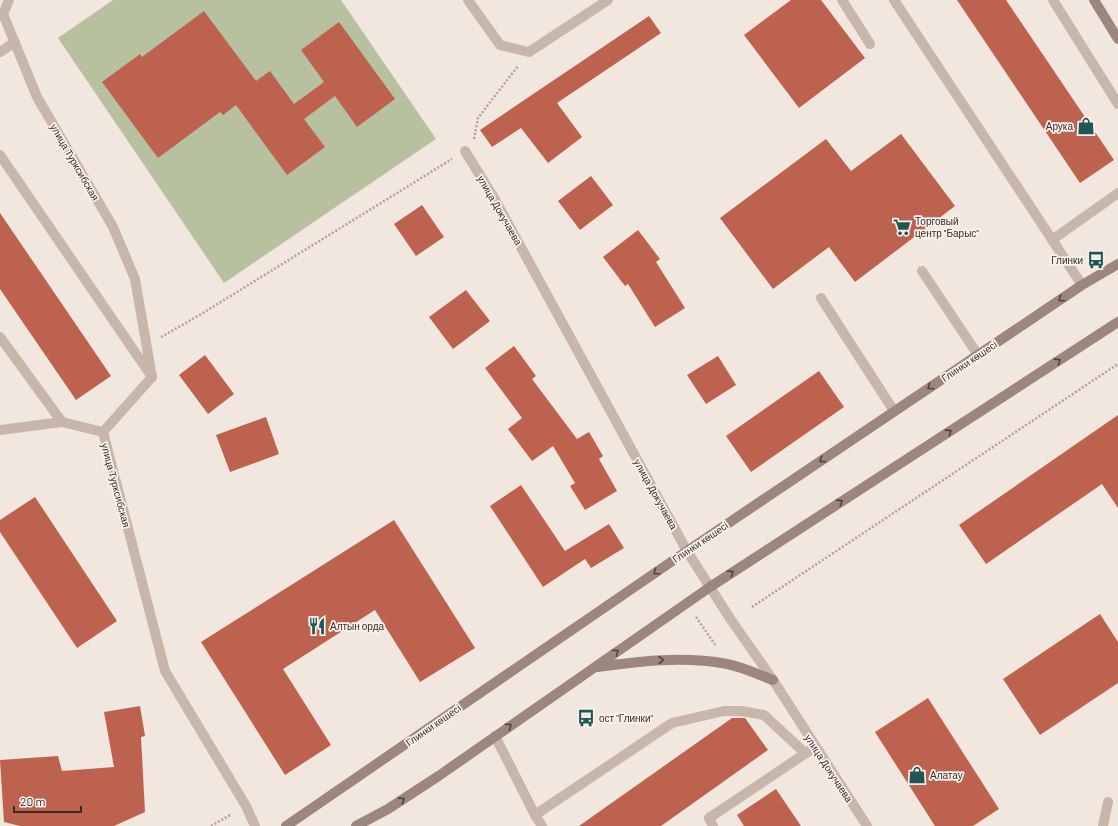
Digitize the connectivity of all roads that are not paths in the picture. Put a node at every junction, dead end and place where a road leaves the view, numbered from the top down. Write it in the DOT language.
graph roads {
  1 [pos="9,0"];
  2 [pos="468,0"];
  3 [pos="608,0"];
  4 [pos="842,0"];
  5 [pos="894,0"];
  6 [pos="1053,0"];
  7 [pos="1094,0"];
  8 [pos="1118,39"];
  9 [pos="15,42"];
  10 [pos="870,44"];
  11 [pos="0,52"];
  12 [pos="1118,104"];
  13 [pos="465,150"];
  14 [pos="0,155"];
  15 [pos="1118,193"];
  16 [pos="1052,240"];
  17 [pos="1118,264"];
  18 [pos="922,271"];
  19 [pos="1082,285"];
  20 [pos="821,298"];
  21 [pos="1118,322"];
  22 [pos="0,337"];
  23 [pos="978,355"];
  24 [pos="152,377"];
  25 [pos="894,411"];
  26 [pos="62,422"];
  27 [pos="0,430"];
  28 [pos="103,432"];
  29 [pos="687,551"];
  30 [pos="710,587"];
  31 [pos="595,667"];
  32 [pos="773,680"];
  33 [pos="495,736"];
  34 [pos="815,747"];
  35 [pos="805,753"];
  36 [pos="1108,802"];
  37 [pos="388,809"];
  38 [pos="535,815"];
  39 [pos="255,826"];
  40 [pos="286,826"];
  41 [pos="356,826"];
  42 [pos="368,826"];
  43 [pos="542,826"];
  44 [pos="713,826"];
  45 [pos="867,826"];
  46 [pos="1103,826"];
  1 -- 9 [label="street, улица Турксибская"];
  2 -- 3 [label="street"];
  4 -- 10 [label="street"];
  5 -- 16 [label="street"];
  6 -- 12 [label="street"];
  7 -- 8 [label="main road"];
  9 -- 11 [label="street"];
  9 -- 24 [label="street, улица Турксибская"];
  13 -- 29 [label="street, улица Докучаева"];
  14 -- 24 [label="street"];
  15 -- 16 [label="street"];
  16 -- 19 [label="street"];
  17 -- 19 [label="main road, Глинки көшесі"];
  18 -- 23 [label="street"];
  19 -- 23 [label="main road, Глинки көшесі, one-way"];
  20 -- 25 [label="street"];
  30 -- 21 [label="main road, one-way"];
  22 -- 26 [label="street"];
  23 -- 25 [label="main road, Глинки көшесі, one-way"];
  24 -- 28 [label="street, улица Турксибская"];
  25 -- 29 [label="main road, Глинки көшесі, one-way"];
  26 -- 27 [label="street"];
  26 -- 28 [label="street"];
  28 -- 39 [label="street, улица Турксибская"];
  29 -- 30 [label="street, улица Докучаева"];
  29 -- 40 [label="main road, Глинки көшесі, one-way"];
  31 -- 30 [label="main road, one-way"];
  30 -- 32 [label="street, улица Докучаева"];
  31 -- 32 [label="main road, one-way"];
  33 -- 31 [label="main road, one-way"];
  32 -- 34 [label="street, улица Докучаева"];
  37 -- 33 [label="main road, one-way"];
  33 -- 38 [label="street"];
  34 -- 35 [label="street"];
  34 -- 45 [label="street, улица Докучаева"];
  35 -- 38 [label="street"];
  35 -- 44 [label="street"];
  36 -- 46 [label="street"];
  37 -- 41 [label="main road"];
  37 -- 42 [label="main road"];
  38 -- 43 [label="street"];
}
